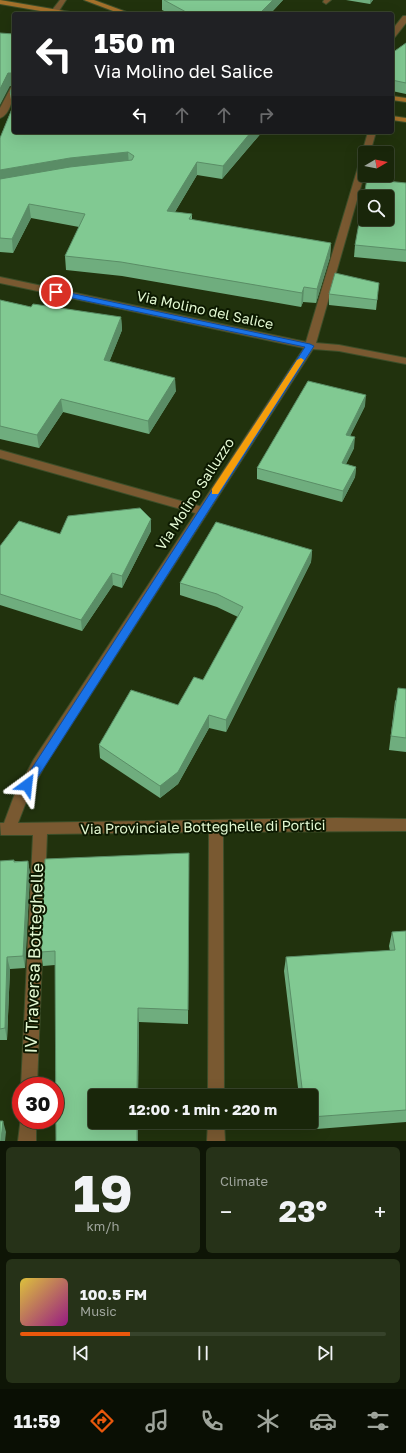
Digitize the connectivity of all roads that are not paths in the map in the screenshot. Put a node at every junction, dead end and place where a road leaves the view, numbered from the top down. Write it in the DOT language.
graph roads {
  1 [pos="64,0"];
  2 [pos="87,0"];
  3 [pos="0,2"];
  4 [pos="54,12"];
  5 [pos="122,12"];
  6 [pos="406,18"];
  7 [pos="394,33"];
  8 [pos="12,92"];
  9 [pos="394,98"];
  10 [pos="406,100"];
  11 [pos="2,108"];
  12 [pos="0,116"];
  13 [pos="394,118"];
  14 [pos="406,120"];
  15 [pos="371,134"];
  16 [pos="368,146"];
  17 [pos="358,181"];
  18 [pos="0,280"];
  19 [pos="310,346"];
  20 [pos="406,361"];
  21 [pos="0,454"];
  22 [pos="202,511"];
  23 [pos="406,825"];
  24 [pos="216,826"];
  25 [pos="4,829"];
  26 [pos="40,830"];
  27 [pos="29,1077"];
  28 [pos="216,1089"];
  29 [pos="28,1129"];
  30 [pos="216,1129"];
  31 [pos="27,1141"];
  32 [pos="216,1141"];
  1 -- 4 [label="street"];
  2 -- 5 [label="street"];
  3 -- 4 [label="street"];
  6 -- 7 [label="street"];
  8 -- 11 [label="street"];
  9 -- 10 [label="street"];
  11 -- 12 [label="street"];
  13 -- 14 [label="street"];
  15 -- 16 [label="street"];
  17 -- 19 [label="street, Via Molino Salluzzo"];
  18 -- 19 [label="street, Via Molino del Salice"];
  19 -- 20 [label="street, Via Molino del Salice"];
  19 -- 22 [label="street, Via Molino Salluzzo"];
  21 -- 22 [label="street"];
  22 -- 25 [label="street, Via Molino Salluzzo"];
  23 -- 24 [label="street, Via Provinciale Botteghelle di Portici"];
  24 -- 26 [label="street, Via Provinciale Botteghelle di Portici"];
  24 -- 28 [label="street"];
  25 -- 26 [label="street, Via Provinciale Botteghelle di Portici"];
  26 -- 27 [label="street, IV Traversa Botteghelle"];
  29 -- 31 [label="street"];
  30 -- 32 [label="street"];
}
